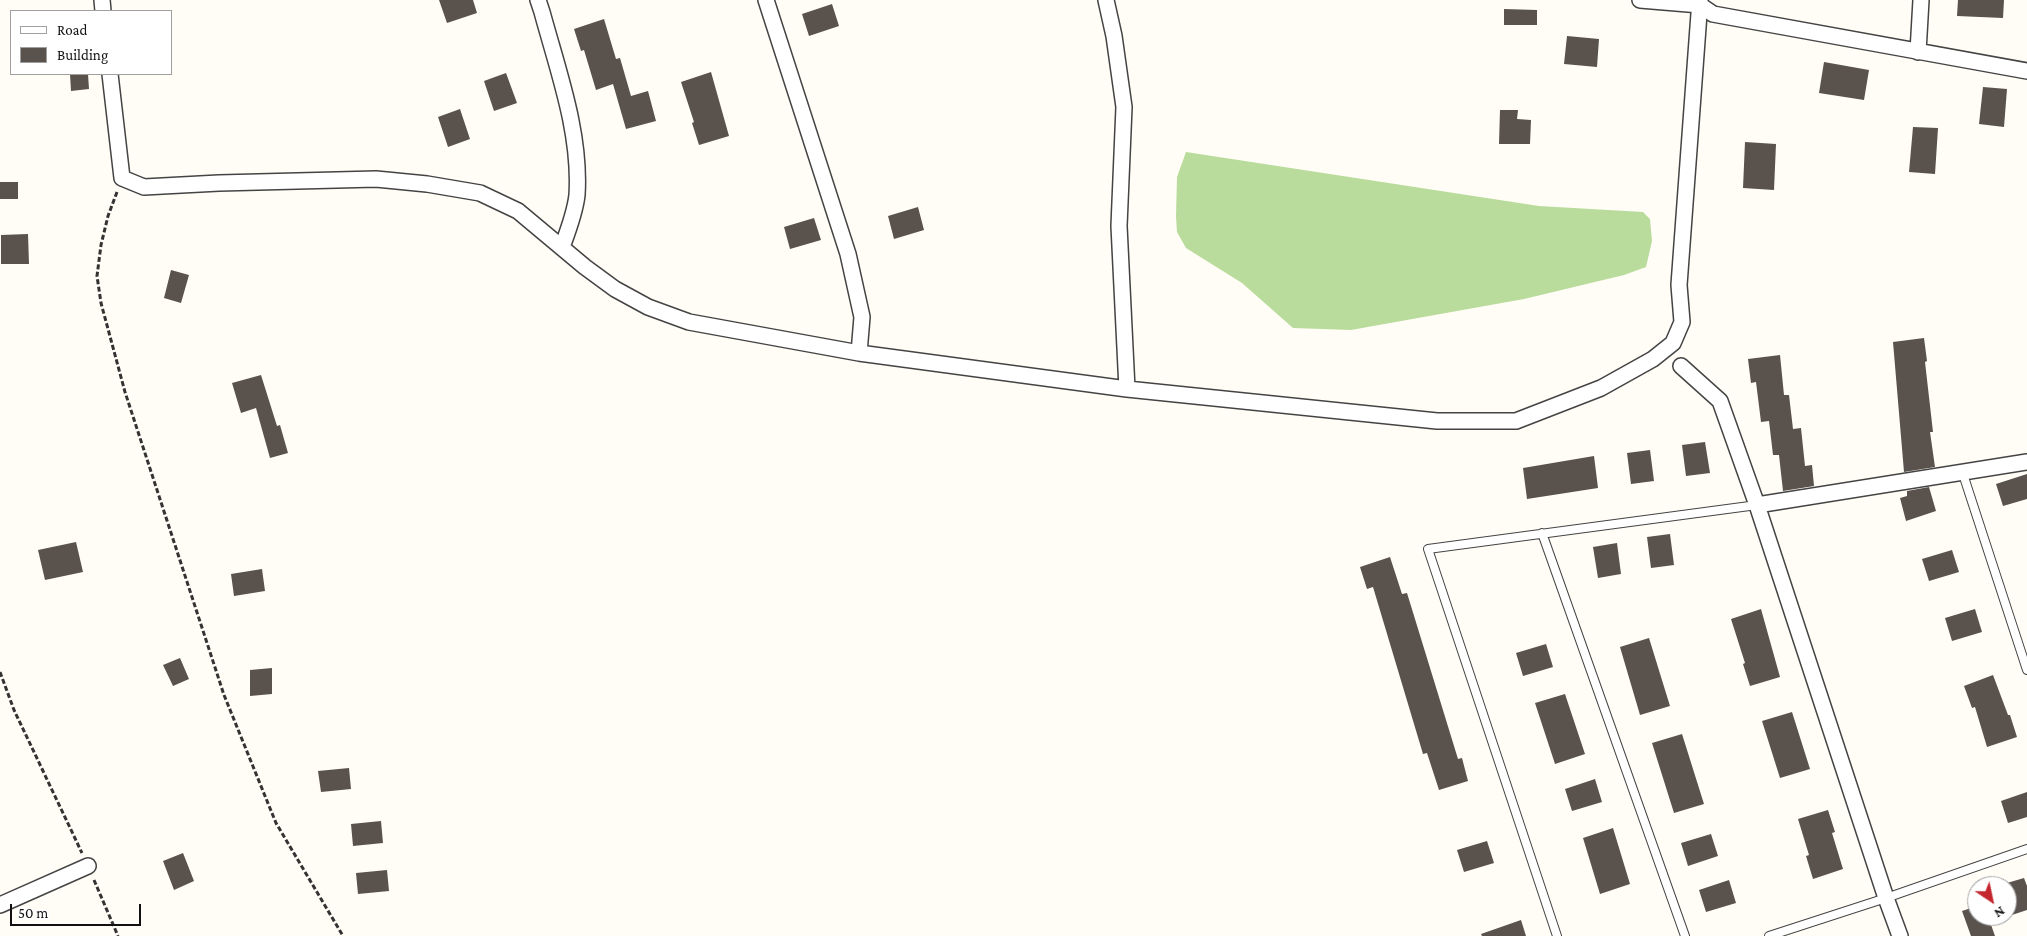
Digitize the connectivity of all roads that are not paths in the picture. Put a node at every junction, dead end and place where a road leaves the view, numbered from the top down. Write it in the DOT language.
graph roads {
  1 [pos="538,0"];
  2 [pos="766,0"];
  3 [pos="1106,0"];
  4 [pos="1640,0"];
  5 [pos="1921,0"];
  6 [pos="1700,3"];
  7 [pos="1918,52"];
  8 [pos="2027,71"];
  9 [pos="110,75"];
  10 [pos="562,247"];
  11 [pos="859,353"];
  12 [pos="1681,366"];
  13 [pos="1127,389"];
  14 [pos="2027,462"];
  15 [pos="1962,471"];
  16 [pos="1757,505"];
  17 [pos="1542,533"];
  18 [pos="2027,670"];
  19 [pos="2027,849"];
  20 [pos="88,866"];
  21 [pos="1886,898"];
  22 [pos="0,905"];
  23 [pos="1557,936"];
  24 [pos="1685,936"];
  25 [pos="1769,936"];
  26 [pos="1900,936"];
  1 -- 10 [label="street"];
  2 -- 11 [label="street"];
  3 -- 13 [label="street"];
  4 -- 6 [label="street"];
  5 -- 7 [label="street"];
  6 -- 7 [label="street"];
  6 -- 13 [label="street"];
  7 -- 8 [label="street"];
  9 -- 10 [label="street"];
  10 -- 11 [label="street"];
  11 -- 13 [label="street"];
  12 -- 16 [label="street"];
  14 -- 15 [label="street"];
  15 -- 16 [label="street"];
  15 -- 18 [label="lane"];
  16 -- 17 [label="lane"];
  16 -- 21 [label="street"];
  17 -- 23 [label="lane"];
  17 -- 24 [label="lane"];
  19 -- 21 [label="lane"];
  20 -- 22 [label="street"];
  21 -- 25 [label="lane"];
  21 -- 26 [label="street"];
}
